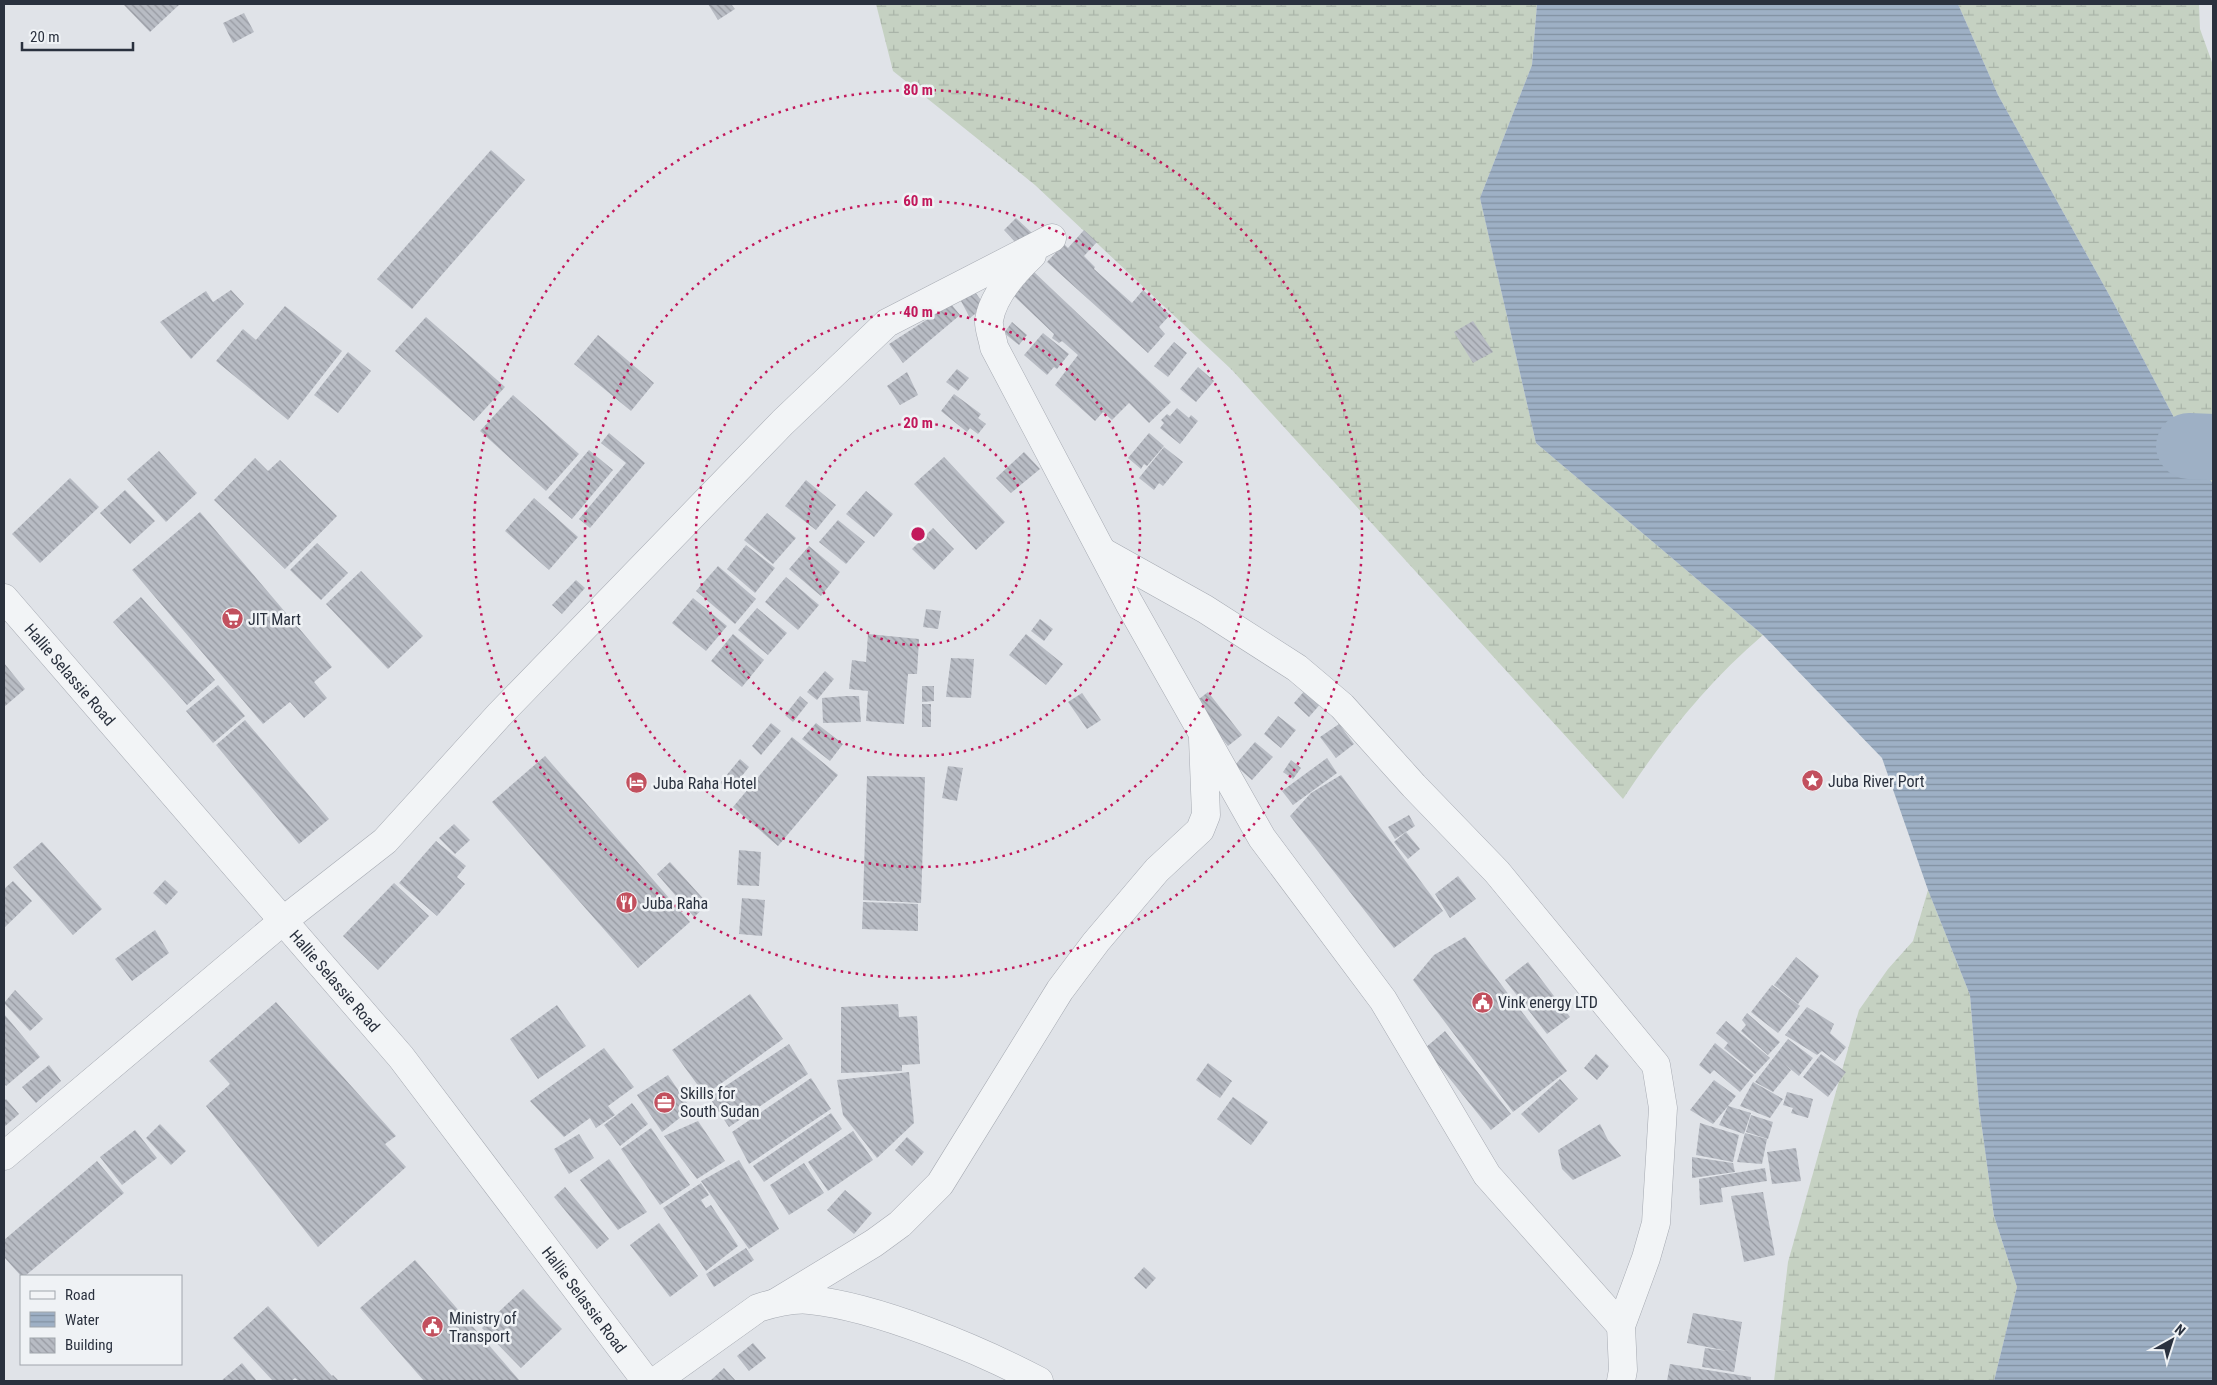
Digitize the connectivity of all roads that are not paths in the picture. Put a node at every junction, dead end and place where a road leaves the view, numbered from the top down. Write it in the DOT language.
graph roads {
  1 [pos="1103,552"];
  2 [pos="4,598"];
  3 [pos="1203,734"];
  4 [pos="284,920"];
  5 [pos="4,1156"];
  6 [pos="777,1302"];
  7 [pos="1621,1326"];
  8 [pos="646,1381"];
  9 [pos="656,1381"];
  10 [pos="1039,1381"];
  11 [pos="1621,1381"];
  1 -- 3 [label="street"];
  1 -- 4 [label="street"];
  1 -- 7 [label="street"];
  2 -- 4 [label="street, Hallie Selassie Road"];
  3 -- 6 [label="street"];
  3 -- 7 [label="street"];
  4 -- 5 [label="street"];
  4 -- 8 [label="street, Hallie Selassie Road"];
  6 -- 9 [label="street"];
  6 -- 10 [label="street"];
  7 -- 11 [label="street"];
}
